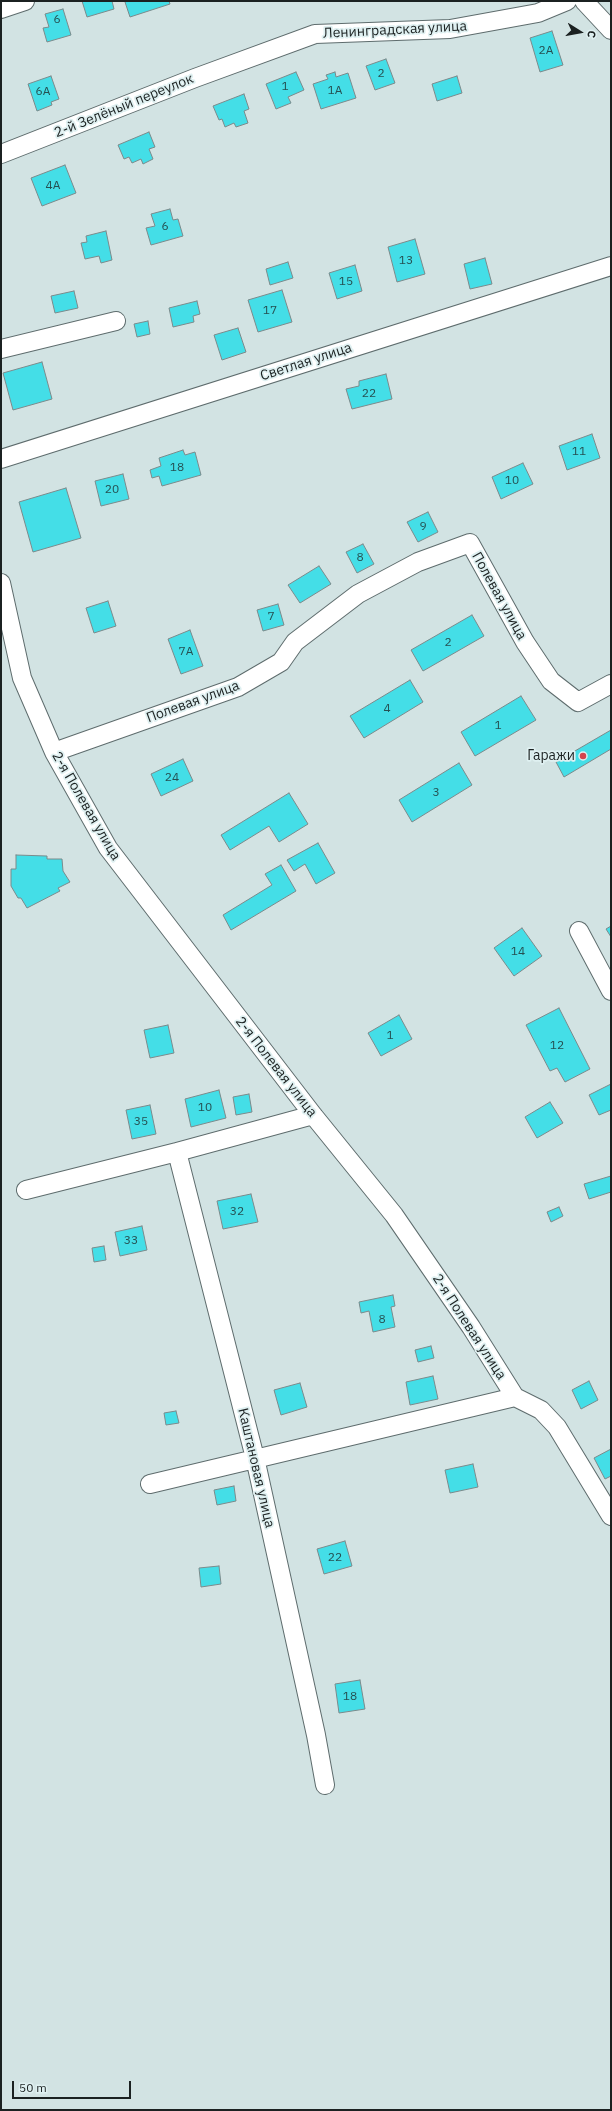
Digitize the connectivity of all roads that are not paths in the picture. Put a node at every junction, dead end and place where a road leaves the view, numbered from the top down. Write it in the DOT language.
graph roads {
  1 [pos="25,1"];
  2 [pos="567,1"];
  3 [pos="584,1"];
  4 [pos="1,9"];
  5 [pos="611,30"];
  6 [pos="248,58"];
  7 [pos="1,154"];
  8 [pos="611,266"];
  9 [pos="116,321"];
  10 [pos="1,349"];
  11 [pos="1,458"];
  12 [pos="1,583"];
  13 [pos="611,684"];
  14 [pos="54,752"];
  15 [pos="579,931"];
  16 [pos="611,991"];
  17 [pos="313,1116"];
  18 [pos="177,1152"];
  19 [pos="26,1190"];
  20 [pos="515,1397"];
  21 [pos="255,1458"];
  22 [pos="150,1484"];
  23 [pos="611,1516"];
  24 [pos="325,1785"];
  1 -- 4 [label="street"];
  2 -- 6 [label="street, Ленинградская улица"];
  3 -- 5 [label="street"];
  6 -- 7 [label="street, 2-й Зелёный переулок"];
  8 -- 11 [label="street, Светлая улица"];
  9 -- 10 [label="street"];
  12 -- 14 [label="street, 2-я Полевая улица"];
  13 -- 14 [label="street, Полевая улица"];
  14 -- 17 [label="street, 2-я Полевая улица"];
  15 -- 16 [label="street"];
  17 -- 18 [label="street"];
  17 -- 20 [label="street, 2-я Полевая улица"];
  18 -- 19 [label="street"];
  18 -- 21 [label="street, Каштановая улица"];
  20 -- 21 [label="street"];
  20 -- 23 [label="street"];
  21 -- 22 [label="street"];
  21 -- 24 [label="street, Каштановая улица"];
}
